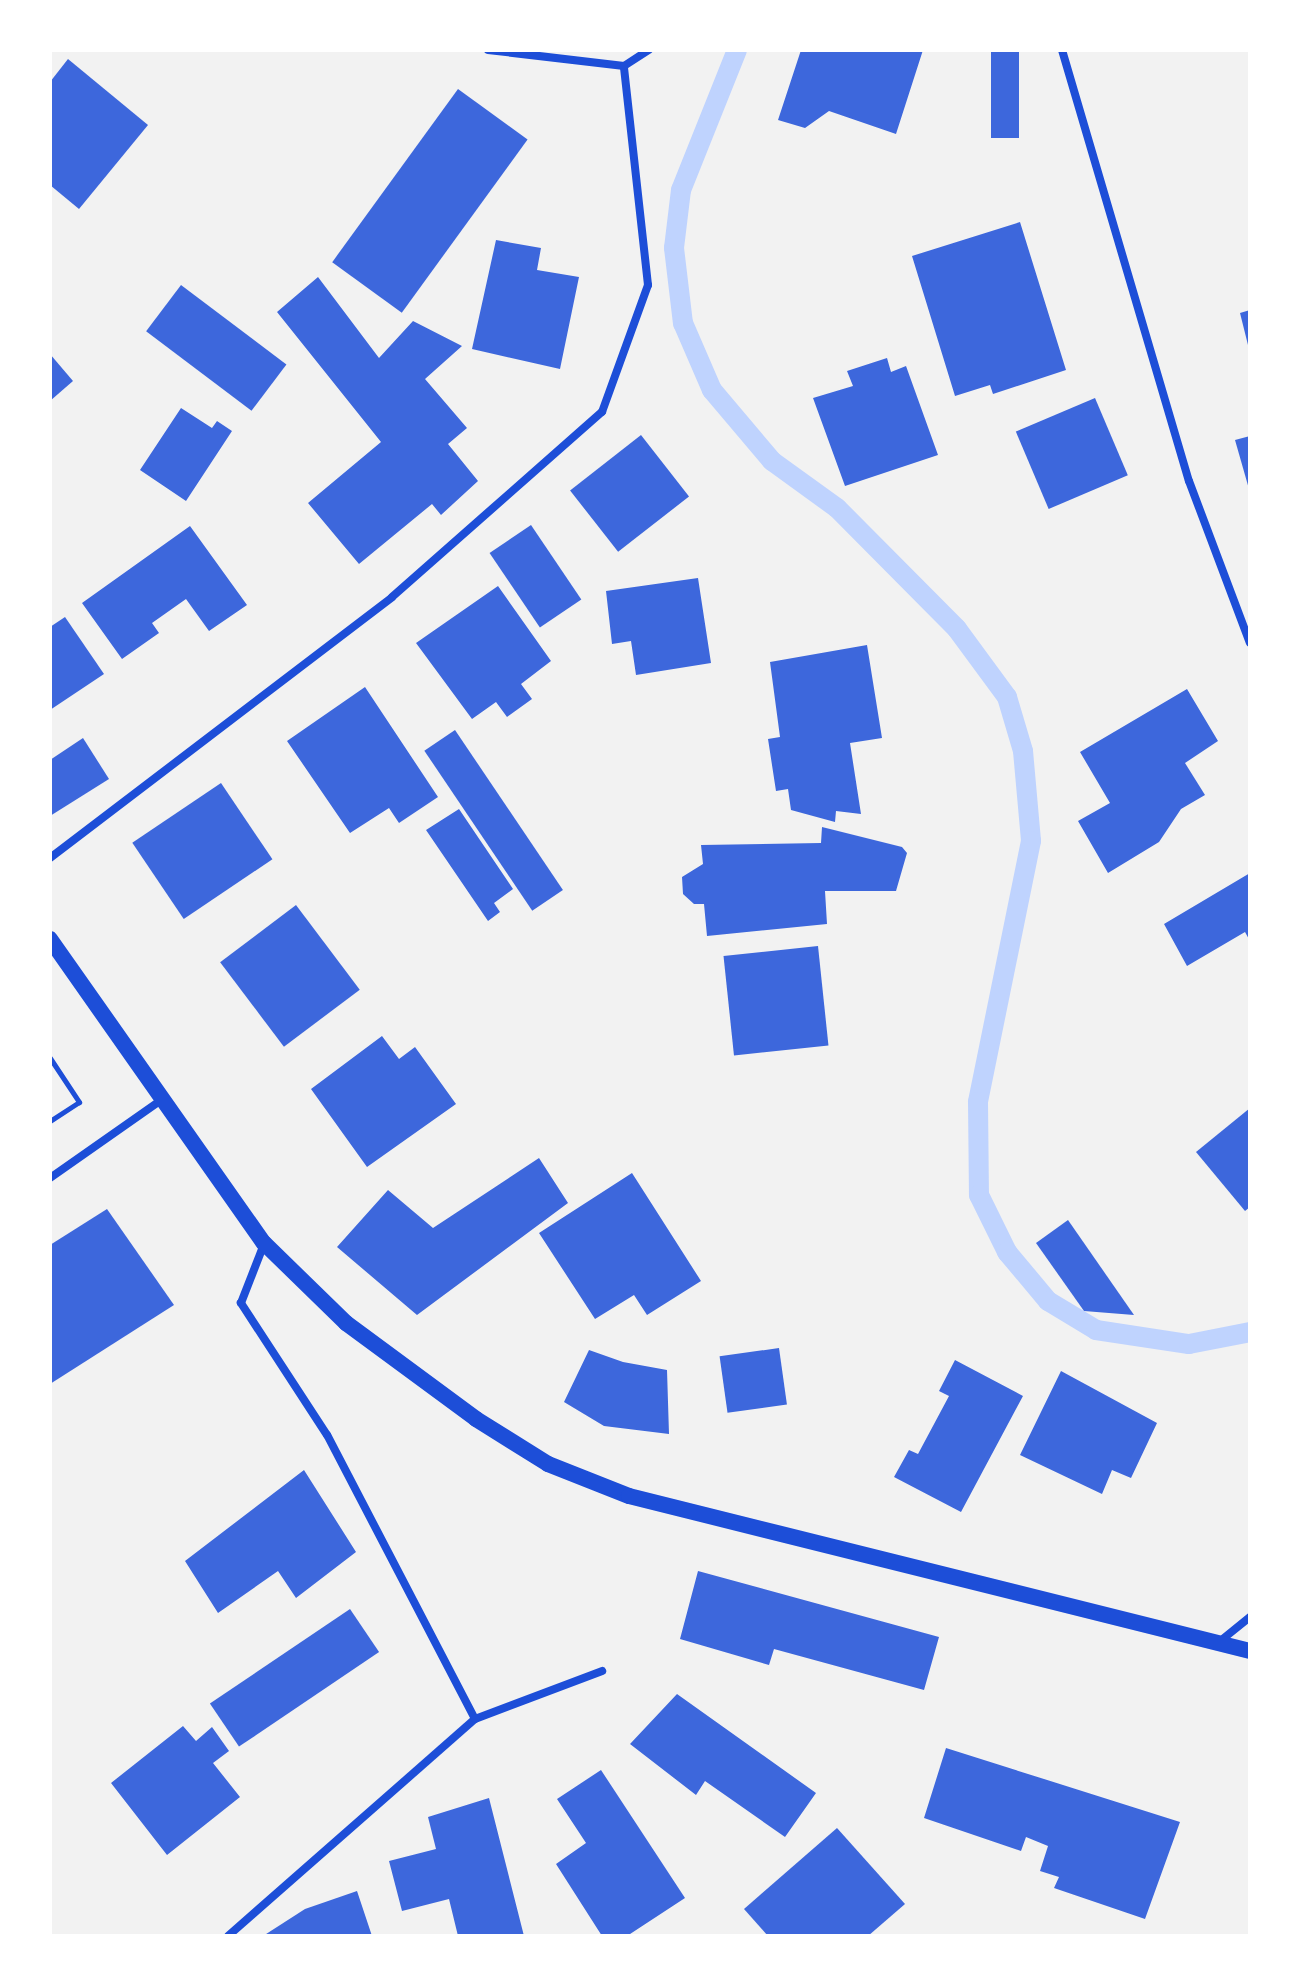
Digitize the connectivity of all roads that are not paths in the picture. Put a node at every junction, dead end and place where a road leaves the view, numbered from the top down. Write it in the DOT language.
graph roads {
  1 [pos="488,50"];
  2 [pos="649,50"];
  3 [pos="1062,50"];
  4 [pos="624,66"];
  5 [pos="1250,643"];
  6 [pos="50,858"];
  7 [pos="50,939"];
  8 [pos="163,1099"];
  9 [pos="50,1178"];
  10 [pos="264,1243"];
  11 [pos="1250,1617"];
  12 [pos="1219,1643"];
  13 [pos="1250,1651"];
  14 [pos="602,1671"];
  15 [pos="475,1719"];
  16 [pos="228,1936"];
  1 -- 4 [label="street"];
  2 -- 4 [label="street"];
  3 -- 5 [label="street"];
  4 -- 6 [label="street"];
  7 -- 8 [label="main road"];
  8 -- 9 [label="street"];
  8 -- 10 [label="main road"];
  10 -- 12 [label="main road"];
  10 -- 15 [label="street"];
  11 -- 12 [label="street"];
  12 -- 13 [label="main road"];
  14 -- 15 [label="street"];
  15 -- 16 [label="street"];
}
